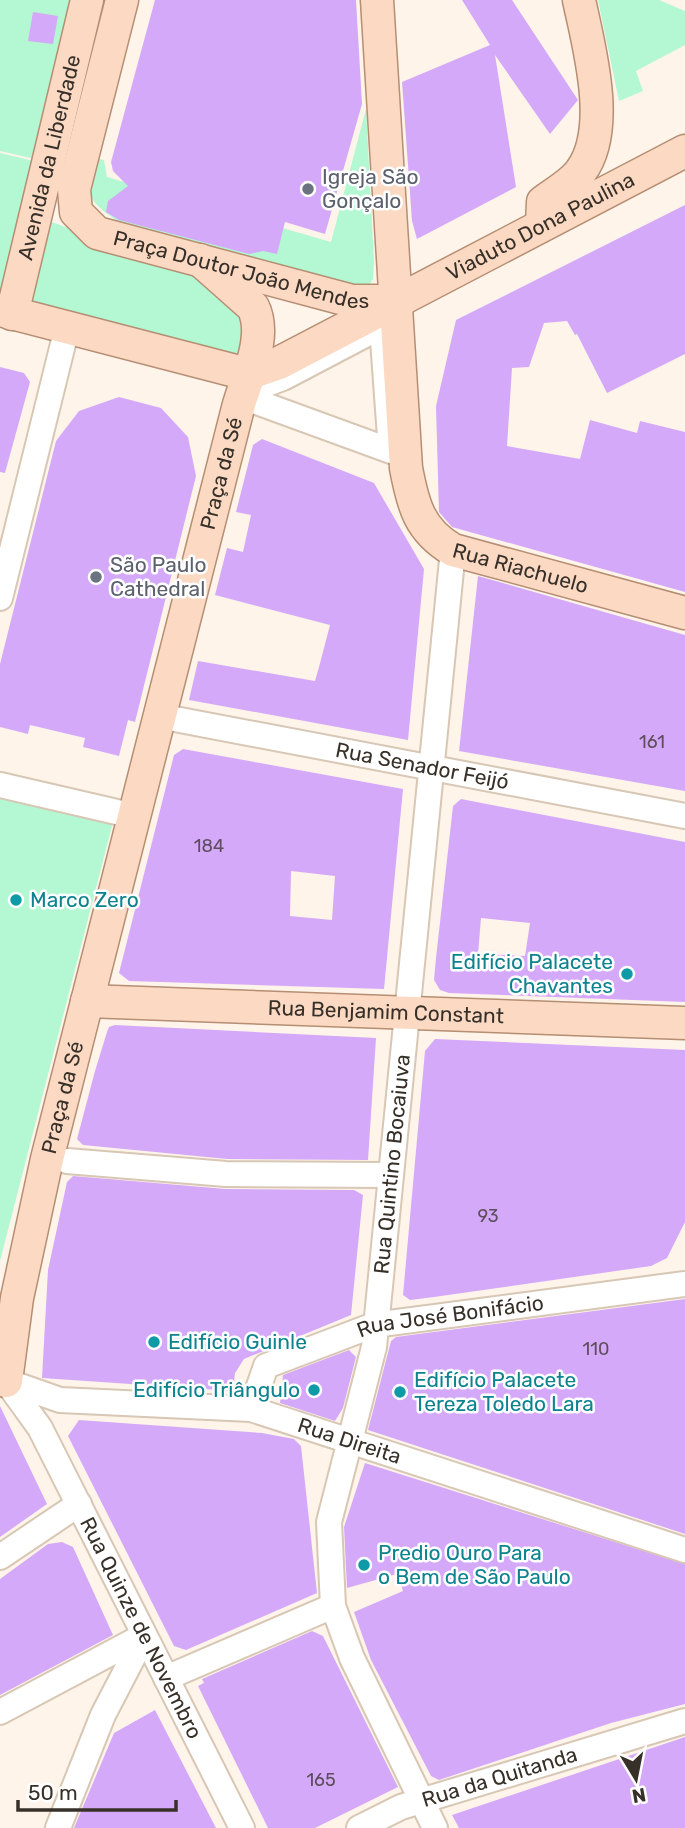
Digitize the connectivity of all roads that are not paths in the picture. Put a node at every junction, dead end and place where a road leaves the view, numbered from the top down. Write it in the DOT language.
graph roads {
  1 [pos="88,0"];
  2 [pos="122,0"];
  3 [pos="377,0"];
  4 [pos="579,0"];
  5 [pos="685,150"];
  6 [pos="74,189"];
  7 [pos="542,225"];
  8 [pos="200,260"];
  9 [pos="6,312"];
  10 [pos="389,314"];
  11 [pos="67,328"];
  12 [pos="247,374"];
  13 [pos="238,408"];
  14 [pos="406,468"];
  15 [pos="453,550"];
  16 [pos="0,598"];
  17 [pos="685,614"];
  18 [pos="159,716"];
  19 [pos="430,768"];
  20 [pos="0,785"];
  21 [pos="134,816"];
  22 [pos="685,816"];
  23 [pos="87,1001"];
  24 [pos="406,1014"];
  25 [pos="685,1023"];
  26 [pos="67,1161"];
  27 [pos="390,1175"];
  28 [pos="684,1282"];
  29 [pos="374,1325"];
  30 [pos="2,1382"];
  31 [pos="251,1409"];
  32 [pos="349,1441"];
  33 [pos="79,1504"];
  34 [pos="685,1550"];
  35 [pos="0,1557"];
  36 [pos="333,1606"];
  37 [pos="144,1636"];
  38 [pos="166,1678"];
  39 [pos="0,1712"];
  40 [pos="685,1721"];
  41 [pos="422,1801"];
  42 [pos="58,1828"];
  43 [pos="242,1828"];
  44 [pos="359,1828"];
  45 [pos="435,1828"];
  1 -- 9 [label="main road, Avenida da Liberdade"];
  2 -- 6 [label="main road, Avenida da Liberdade"];
  3 -- 10 [label="main road"];
  4 -- 7 [label="main road"];
  5 -- 7 [label="main road, Viaduto Dona Paulina"];
  6 -- 8 [label="main road, Praça Doutor João Mendes"];
  7 -- 10 [label="main road, Viaduto Dona Paulina"];
  8 -- 10 [label="main road, Praça Doutor João Mendes"];
  8 -- 12 [label="main road, Praça da Sé"];
  9 -- 11 [label="main road"];
  10 -- 10 [label="street, Praça Doutor João Mendes"];
  10 -- 12 [label="main road, Praça Doutor João Mendes"];
  10 -- 14 [label="main road, Praça Doutor João Mendes"];
  11 -- 12 [label="main road"];
  11 -- 16 [label="street"];
  12 -- 13 [label="main road, Praça da Sé"];
  13 -- 14 [label="street"];
  13 -- 18 [label="main road, Praça da Sé"];
  14 -- 15 [label="main road, Rua Riachuelo"];
  15 -- 17 [label="main road, Rua Riachuelo"];
  15 -- 19 [label="street, Rua Quintino Bocaiuva"];
  18 -- 19 [label="street, Rua Senador Feijó"];
  18 -- 21 [label="main road, Praça da Sé"];
  19 -- 22 [label="street, Rua Senador Feijó"];
  19 -- 24 [label="street, Rua Quintino Bocaiuva"];
  20 -- 21 [label="street"];
  21 -- 23 [label="main road, Praça da Sé"];
  23 -- 24 [label="main road, Rua Benjamim Constant"];
  23 -- 30 [label="main road, Praça da Sé"];
  24 -- 25 [label="main road, Rua Benjamim Constant"];
  24 -- 27 [label="street, Rua Quintino Bocaiuva"];
  26 -- 27 [label="street"];
  27 -- 29 [label="street, Rua Quintino Bocaiuva"];
  28 -- 29 [label="street, Rua José Bonifácio"];
  29 -- 31 [label="street, Rua José Bonifácio"];
  29 -- 32 [label="street, Rua Quintino Bocaiuva"];
  30 -- 31 [label="street, Rua Direita"];
  30 -- 33 [label="street, Rua Quinze de Novembro"];
  31 -- 32 [label="street, Rua Direita"];
  32 -- 34 [label="street, Rua Direita"];
  32 -- 36 [label="street, Rua Quintino Bocaiuva"];
  33 -- 35 [label="street"];
  33 -- 37 [label="street, Rua Quinze de Novembro"];
  36 -- 38 [label="street"];
  36 -- 41 [label="street, Rua Quintino Bocaiuva"];
  37 -- 38 [label="street, Rua Quinze de Novembro"];
  37 -- 39 [label="street"];
  37 -- 42 [label="street"];
  38 -- 43 [label="street, Rua Quinze de Novembro"];
  40 -- 41 [label="street, Rua da Quitanda"];
  41 -- 44 [label="street, Rua da Quitanda"];
  41 -- 45 [label="street, Rua Quintino Bocaiuva"];
}
